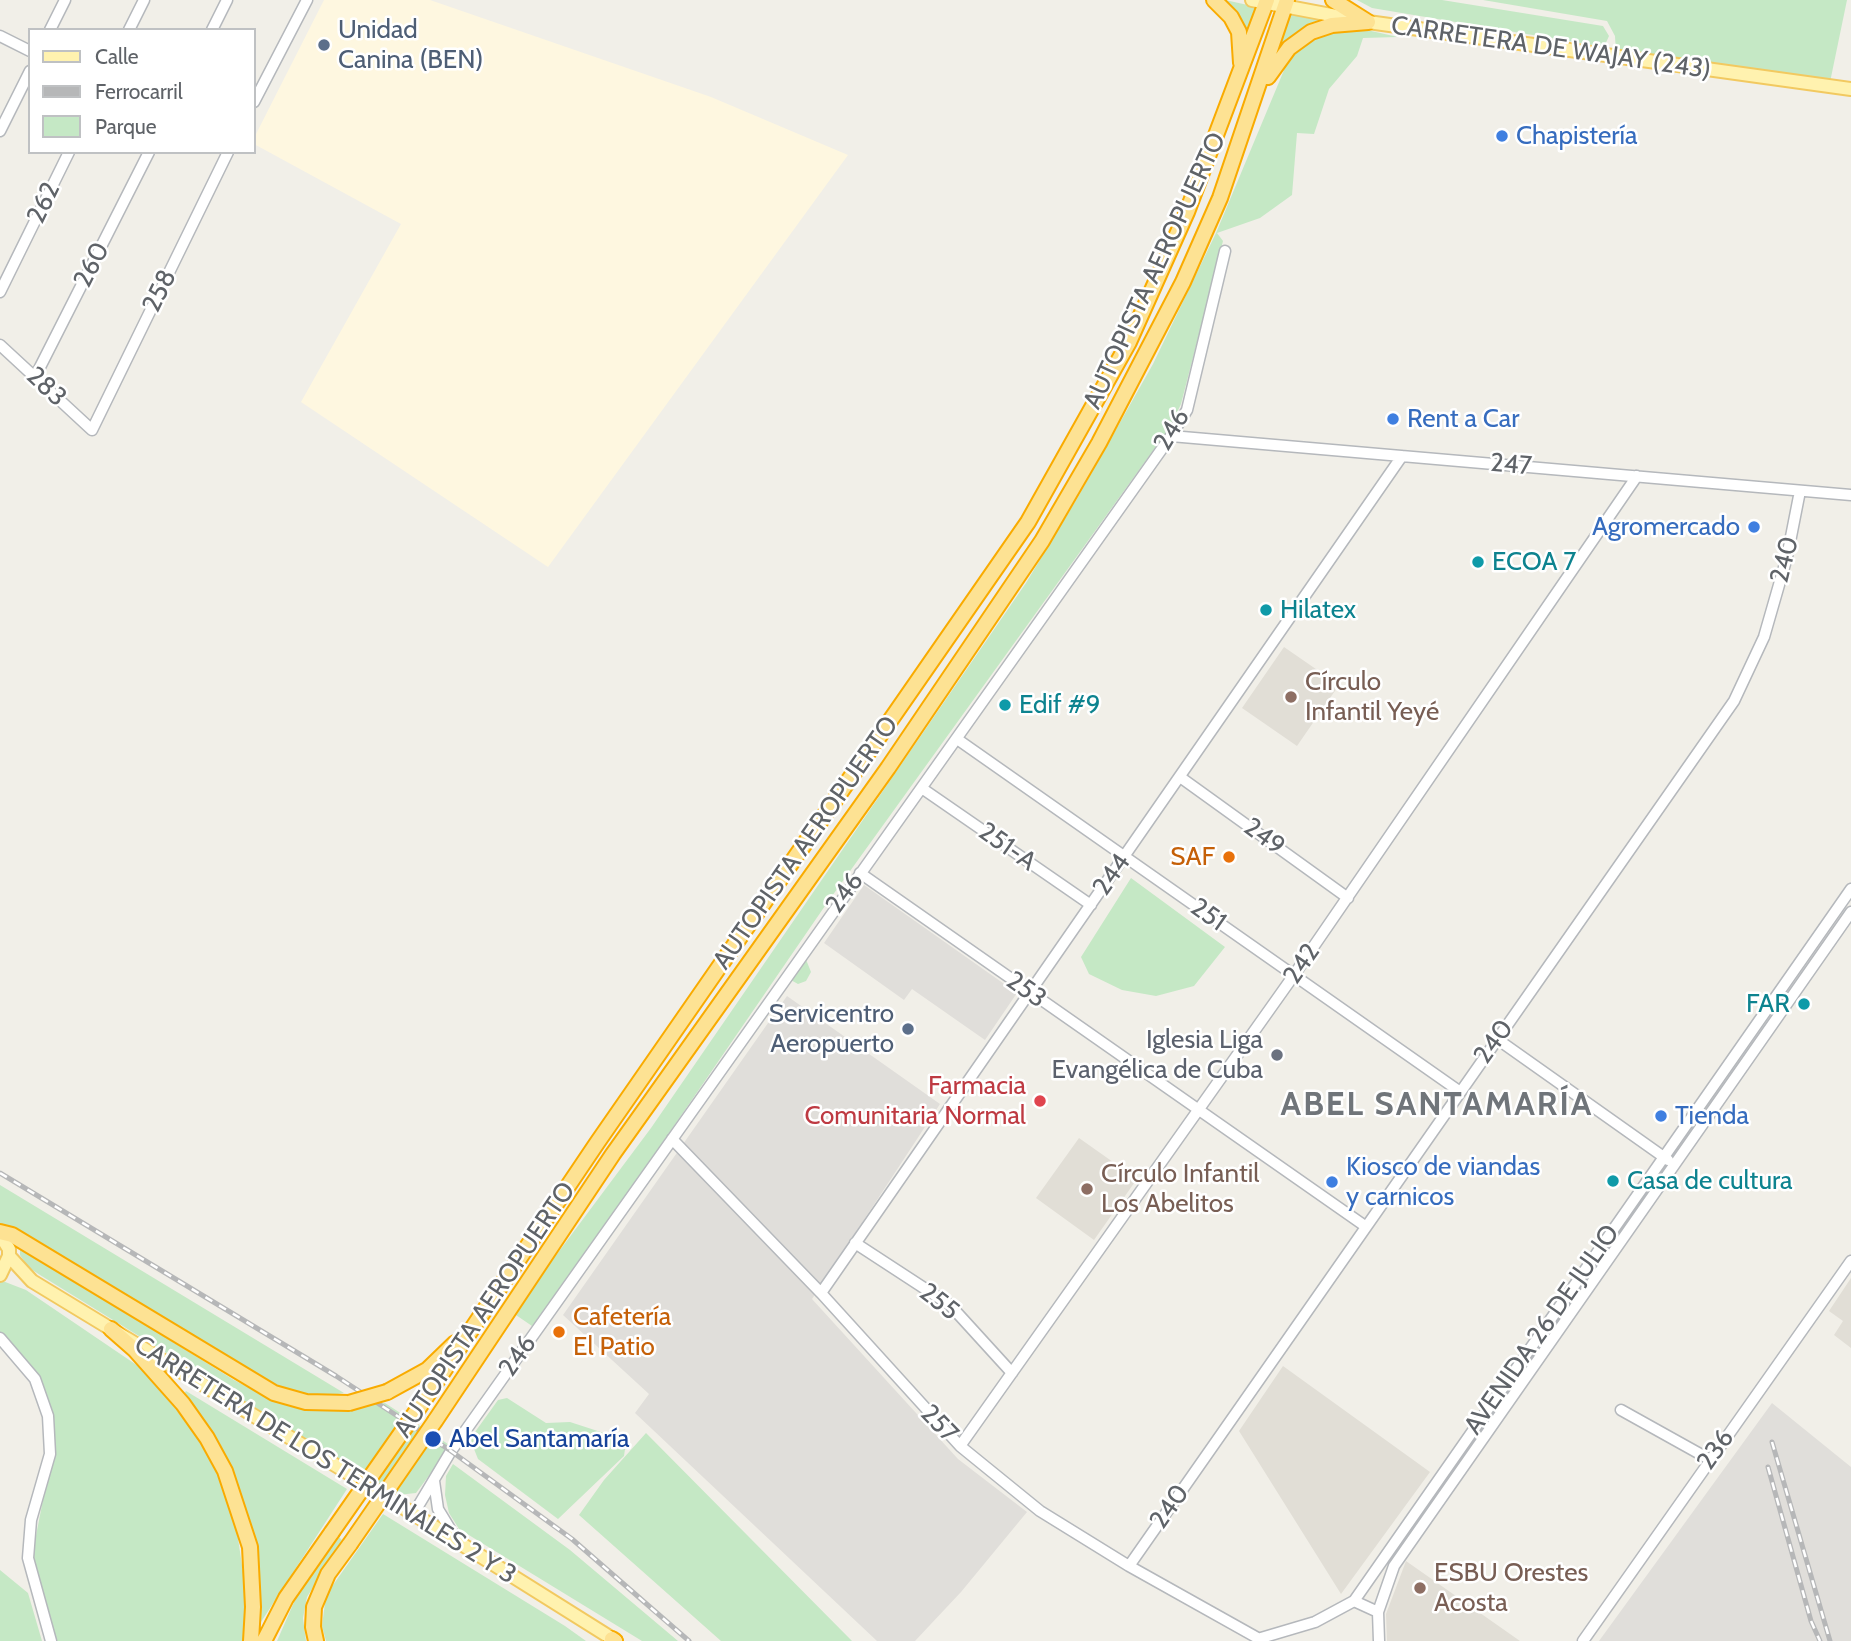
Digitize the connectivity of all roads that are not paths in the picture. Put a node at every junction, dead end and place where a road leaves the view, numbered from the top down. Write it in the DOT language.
graph roads {
  1 [pos="65,0"];
  2 [pos="144,0"];
  3 [pos="227,0"];
  4 [pos="307,0"];
  5 [pos="1214,0"];
  6 [pos="1333,0"];
  7 [pos="1262,1"];
  8 [pos="1286,3"];
  9 [pos="1368,22"];
  10 [pos="51,28"];
  11 [pos="130,28"];
  12 [pos="213,28"];
  13 [pos="0,36"];
  14 [pos="28,50"];
  15 [pos="28,75"];
  16 [pos="1240,79"];
  17 [pos="1851,89"];
  18 [pos="1258,93"];
  19 [pos="256,98"];
  20 [pos="0,131"];
  21 [pos="67,154"];
  22 [pos="148,154"];
  23 [pos="227,154"];
  24 [pos="1225,251"];
  25 [pos="0,292"];
  26 [pos="0,345"];
  27 [pos="35,377"];
  28 [pos="92,430"];
  29 [pos="1171,436"];
  30 [pos="1402,456"];
  31 [pos="1637,477"];
  32 [pos="1800,491"];
  33 [pos="1851,495"];
  34 [pos="957,739"];
  35 [pos="1180,777"];
  36 [pos="923,789"];
  37 [pos="1124,856"];
  38 [pos="859,873"];
  39 [pos="1851,889"];
  40 [pos="1348,898"];
  41 [pos="1090,905"];
  42 [pos="1851,912"];
  43 [pos="1294,975"];
  44 [pos="1030,992"];
  45 [pos="1497,1039"];
  46 [pos="1459,1091"];
  47 [pos="1199,1110"];
  48 [pos="672,1139"];
  49 [pos="1663,1156"];
  50 [pos="1673,1163"];
  51 [pos="1365,1226"];
  52 [pos="0,1234"];
  53 [pos="855,1243"];
  54 [pos="9,1256"];
  55 [pos="1851,1261"];
  56 [pos="0,1275"];
  57 [pos="32,1282"];
  58 [pos="821,1293"];
  59 [pos="491,1303"];
  60 [pos="1558,1306"];
  61 [pos="1569,1313"];
  62 [pos="111,1329"];
  63 [pos="0,1338"];
  64 [pos="1531,1346"];
  65 [pos="1541,1354"];
  66 [pos="1012,1373"];
  67 [pos="1621,1410"];
  68 [pos="960,1446"];
  69 [pos="1709,1459"];
  70 [pos="434,1479"];
  71 [pos="414,1513"];
  72 [pos="457,1541"];
  73 [pos="1129,1566"];
  74 [pos="1354,1601"];
  75 [pos="1378,1612"];
  76 [pos="614,1640"];
  77 [pos="1262,1640"];
  78 [pos="51,1641"];
  79 [pos="251,1641"];
  80 [pos="264,1641"];
  81 [pos="316,1641"];
  82 [pos="1378,1641"];
  83 [pos="1583,1641"];
  1 -- 10 [label="street"];
  2 -- 11 [label="street"];
  3 -- 12 [label="street"];
  4 -- 19 [label="street"];
  5 -- 16 [label="highway"];
  6 -- 9 [label="highway"];
  7 -- 8 [label="main road, CARRETERA DE WAJAY (243)"];
  7 -- 16 [label="highway, AUTOPISTA AEROPUERTO"];
  8 -- 9 [label="main road, CARRETERA DE WAJAY (243)"];
  8 -- 18 [label="highway, AUTOPISTA AEROPUERTO"];
  9 -- 17 [label="main road, CARRETERA DE WAJAY (243)"];
  9 -- 18 [label="highway"];
  13 -- 14 [label="street"];
  15 -- 20 [label="street"];
  16 -- 59 [label="highway, AUTOPISTA AEROPUERTO"];
  18 -- 81 [label="highway, AUTOPISTA AEROPUERTO, bridge"];
  21 -- 25 [label="street, 262"];
  22 -- 27 [label="street, 260"];
  23 -- 28 [label="street, 258"];
  24 -- 29 [label="street, 246"];
  26 -- 27 [label="street, 283"];
  27 -- 28 [label="street, 283"];
  29 -- 30 [label="street, 247"];
  29 -- 34 [label="street, 246"];
  30 -- 31 [label="street, 247"];
  30 -- 35 [label="street, 244"];
  31 -- 32 [label="street, 247"];
  31 -- 40 [label="street, 242"];
  32 -- 33 [label="street, 247"];
  32 -- 45 [label="street, 240"];
  34 -- 36 [label="street, 246"];
  34 -- 37 [label="street, 251"];
  35 -- 37 [label="street, 244"];
  35 -- 40 [label="street, 249"];
  36 -- 38 [label="street, 246"];
  36 -- 41 [label="street, 251-A"];
  37 -- 41 [label="street, 244"];
  37 -- 43 [label="street, 251"];
  38 -- 44 [label="street, 253"];
  38 -- 48 [label="street, 246"];
  39 -- 49 [label="street, AVENIDA 26 DE JULIO"];
  40 -- 43 [label="street, 242"];
  41 -- 44 [label="street, 244"];
  42 -- 50 [label="street, AVENIDA 26 DE JULIO"];
  43 -- 46 [label="street, 251"];
  43 -- 47 [label="street, 242"];
  44 -- 47 [label="street, 253"];
  44 -- 53 [label="street, 244"];
  45 -- 46 [label="street, 240"];
  45 -- 49 [label="street"];
  46 -- 51 [label="street, 240"];
  47 -- 51 [label="street, 253"];
  47 -- 66 [label="street, 242"];
  48 -- 58 [label="street, 257"];
  48 -- 70 [label="street, 246"];
  49 -- 50 [label="street"];
  49 -- 60 [label="street, AVENIDA 26 DE JULIO"];
  50 -- 61 [label="street, AVENIDA 26 DE JULIO"];
  51 -- 73 [label="street, 240"];
  52 -- 54 [label="main road, CARRETERA DE LOS TERMINALES 2 Y 3"];
  52 -- 59 [label="highway, bridge"];
  53 -- 58 [label="street, 244"];
  53 -- 66 [label="street, 255"];
  54 -- 56 [label="main road"];
  54 -- 57 [label="main road, CARRETERA DE LOS TERMINALES 2 Y 3"];
  55 -- 69 [label="street, 236"];
  56 -- 57 [label="main road, CARRETERA DE LOS TERMINALES 2 Y 3"];
  57 -- 62 [label="main road, CARRETERA DE LOS TERMINALES 2 Y 3"];
  58 -- 68 [label="street, 257"];
  59 -- 80 [label="highway, AUTOPISTA AEROPUERTO, bridge"];
  60 -- 61 [label="street"];
  60 -- 64 [label="street, AVENIDA 26 DE JULIO"];
  61 -- 65 [label="street, AVENIDA 26 DE JULIO"];
  62 -- 71 [label="main road, CARRETERA DE LOS TERMINALES 2 Y 3"];
  62 -- 79 [label="highway"];
  63 -- 78 [label="street"];
  64 -- 65 [label="street"];
  64 -- 74 [label="street, AVENIDA 26 DE JULIO"];
  65 -- 75 [label="street, AVENIDA 26 DE JULIO"];
  66 -- 68 [label="street, 242"];
  67 -- 69 [label="street"];
  68 -- 73 [label="street, 257"];
  69 -- 83 [label="street, 236"];
  70 -- 71 [label="street, 246"];
  70 -- 72 [label="street"];
  71 -- 72 [label="main road, CARRETERA DE LOS TERMINALES 2 Y 3"];
  72 -- 76 [label="main road, CARRETERA DE LOS TERMINALES 2 Y 3"];
  73 -- 77 [label="street, 257"];
  74 -- 75 [label="street"];
  74 -- 77 [label="street, AVENIDA 26 DE JULIO"];
  75 -- 82 [label="street, AVENIDA 26 DE JULIO"];
}
